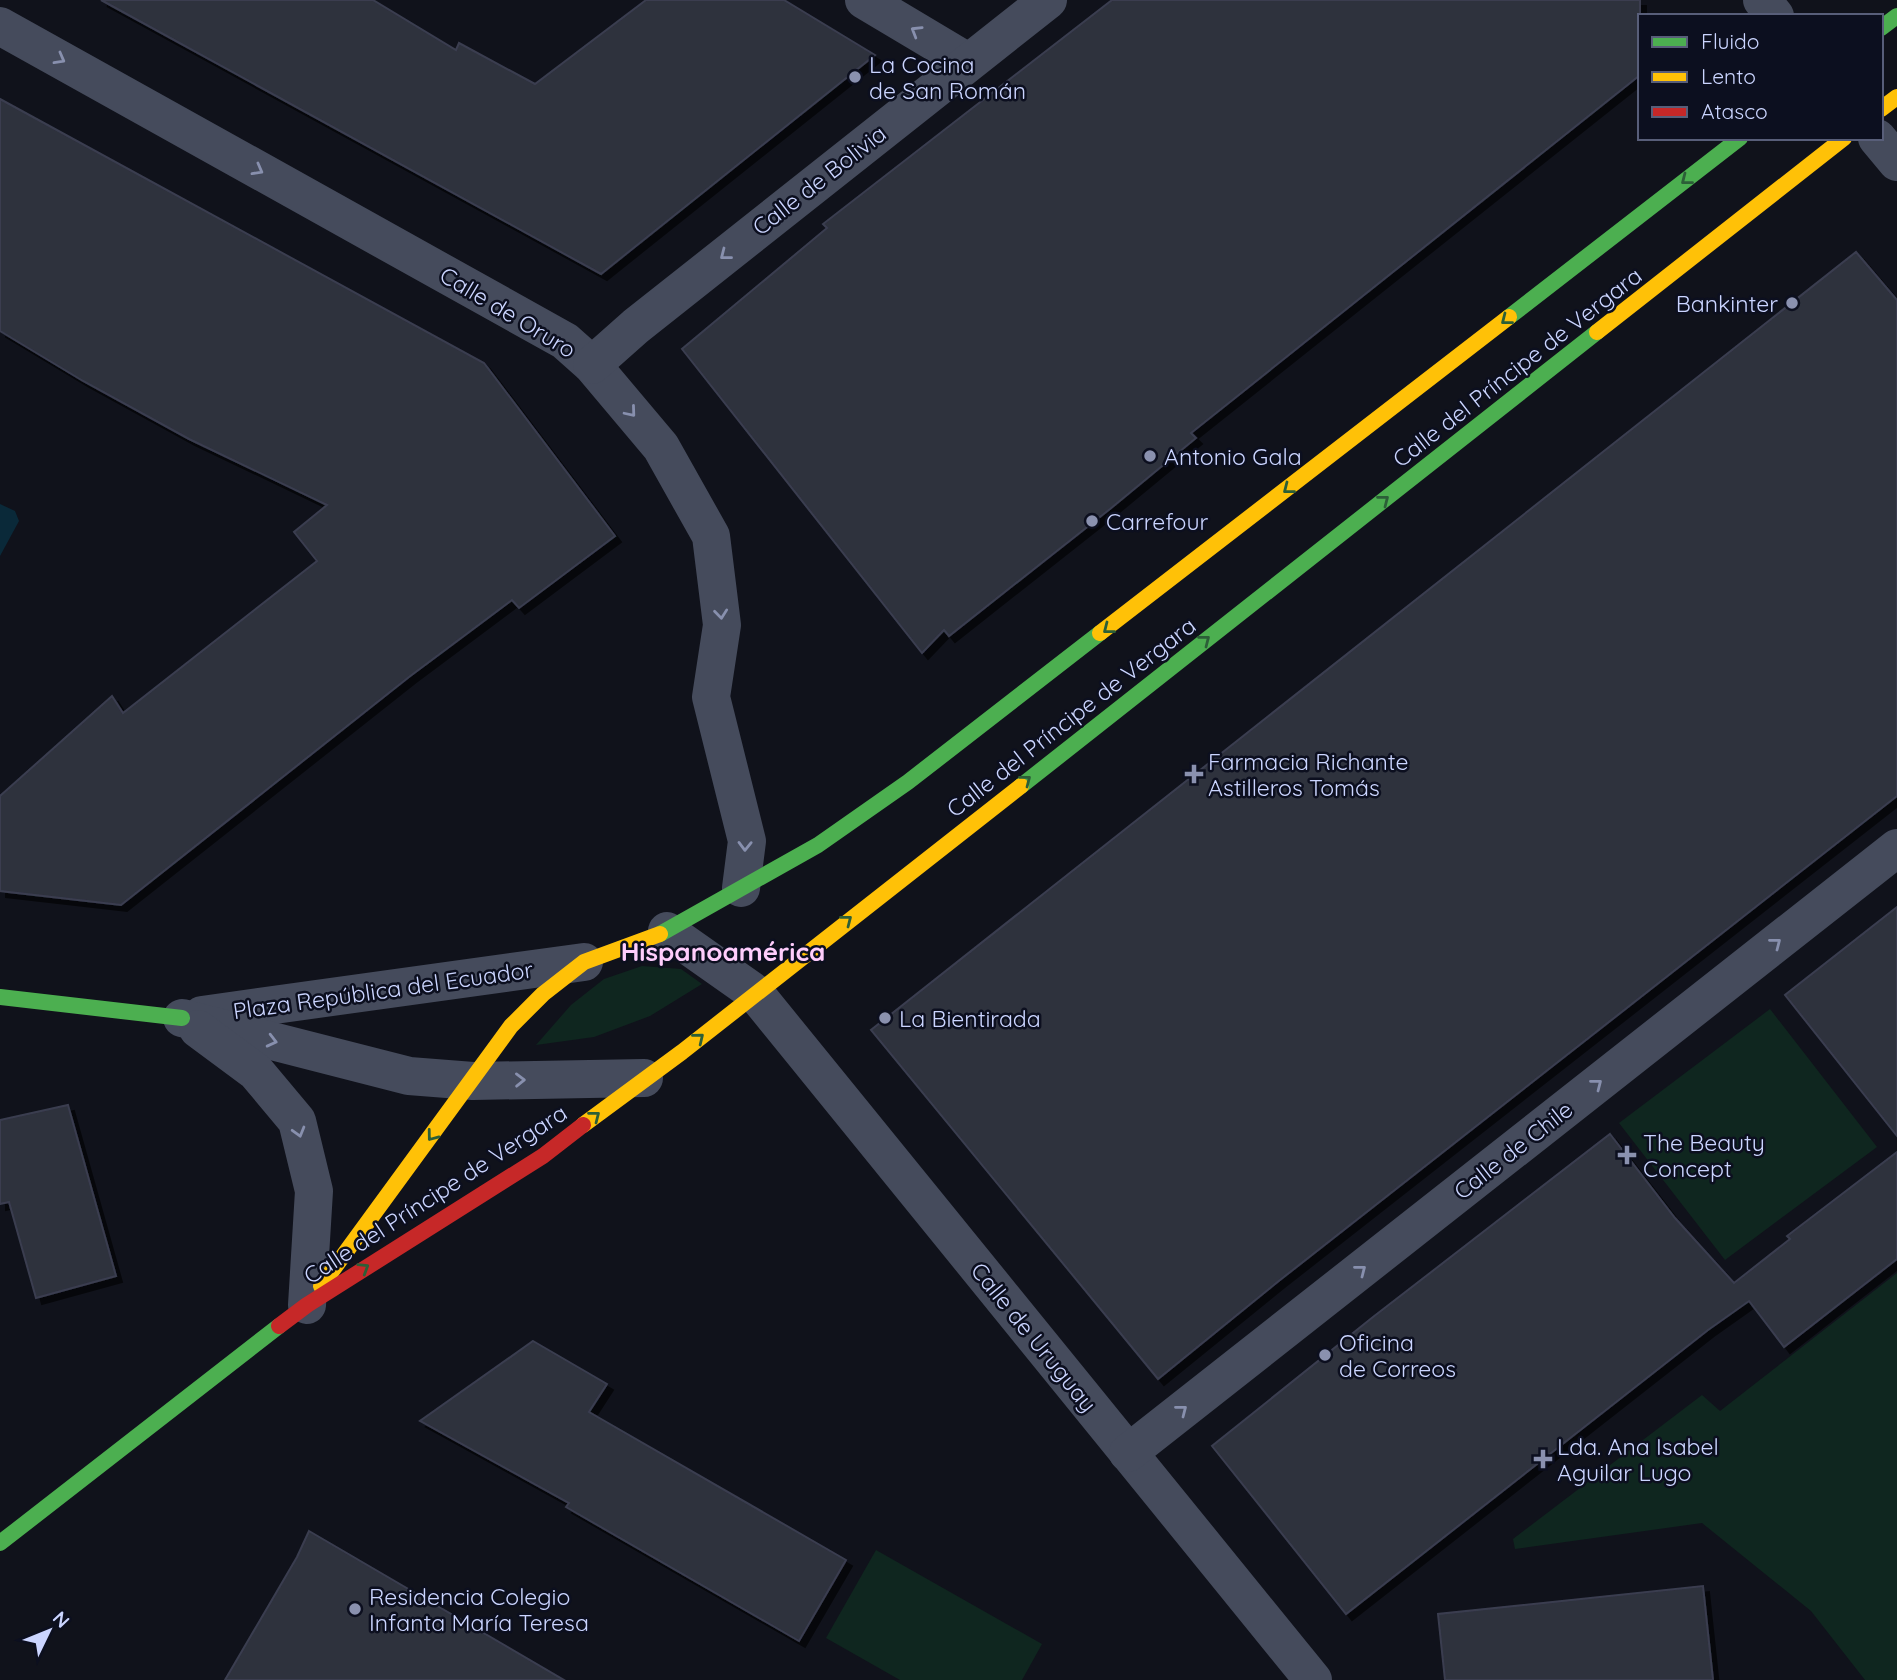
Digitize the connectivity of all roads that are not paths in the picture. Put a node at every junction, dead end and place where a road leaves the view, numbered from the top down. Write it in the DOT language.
graph roads {
  1 [pos="864,0"];
  2 [pos="1048,0"];
  3 [pos="1762,0"];
  4 [pos="1773,14"];
  5 [pos="0,26"];
  6 [pos="968,62"];
  7 [pos="1737,140"];
  8 [pos="1841,140"];
  9 [pos="1879,140"];
  10 [pos="1897,162"];
  11 [pos="593,365"];
  12 [pos="1897,848"];
  13 [pos="741,888"];
  14 [pos="667,931"];
  15 [pos="584,962"];
  16 [pos="755,993"];
  17 [pos="0,998"];
  18 [pos="182,1018"];
  19 [pos="644,1078"];
  20 [pos="473,1081"];
  21 [pos="307,1305"];
  22 [pos="1128,1453"];
  23 [pos="0,1543"];
  24 [pos="1313,1680"];
  6 -- 1 [label="street, one-way"];
  2 -- 6 [label="street, Calle de Bolivia"];
  3 -- 4 [label="street"];
  5 -- 11 [label="street, Calle de Oruro, one-way"];
  6 -- 11 [label="street, Calle de Bolivia, one-way"];
  7 -- 13 [label="main road, Calle del Príncipe de Vergara, one-way"];
  16 -- 8 [label="main road, Calle del Príncipe de Vergara, one-way"];
  9 -- 10 [label="street"];
  11 -- 13 [label="street, Calle de Oruro, one-way"];
  22 -- 12 [label="street, Calle de Chile, one-way"];
  13 -- 14 [label="main road, Calle del Príncipe de Vergara"];
  14 -- 15 [label="main road, Calle del Príncipe de Vergara"];
  14 -- 16 [label="street"];
  15 -- 18 [label="street, Plaza República del Ecuador"];
  15 -- 20 [label="main road, Calle del Príncipe de Vergara"];
  19 -- 16 [label="main road, Calle del Príncipe de Vergara, one-way"];
  16 -- 22 [label="street, Calle de Uruguay"];
  17 -- 18 [label="main road"];
  18 -- 20 [label="street, Plaza República del Ecuador, one-way"];
  18 -- 21 [label="street, Plaza República del Ecuador, one-way"];
  20 -- 19 [label="street, Plaza República del Ecuador, one-way"];
  21 -- 19 [label="main road, Calle del Príncipe de Vergara, one-way"];
  20 -- 21 [label="main road, Calle del Príncipe de Vergara, one-way"];
  21 -- 23 [label="main road, Calle del Príncipe de Vergara"];
  22 -- 24 [label="street, Calle de Uruguay"];
}
